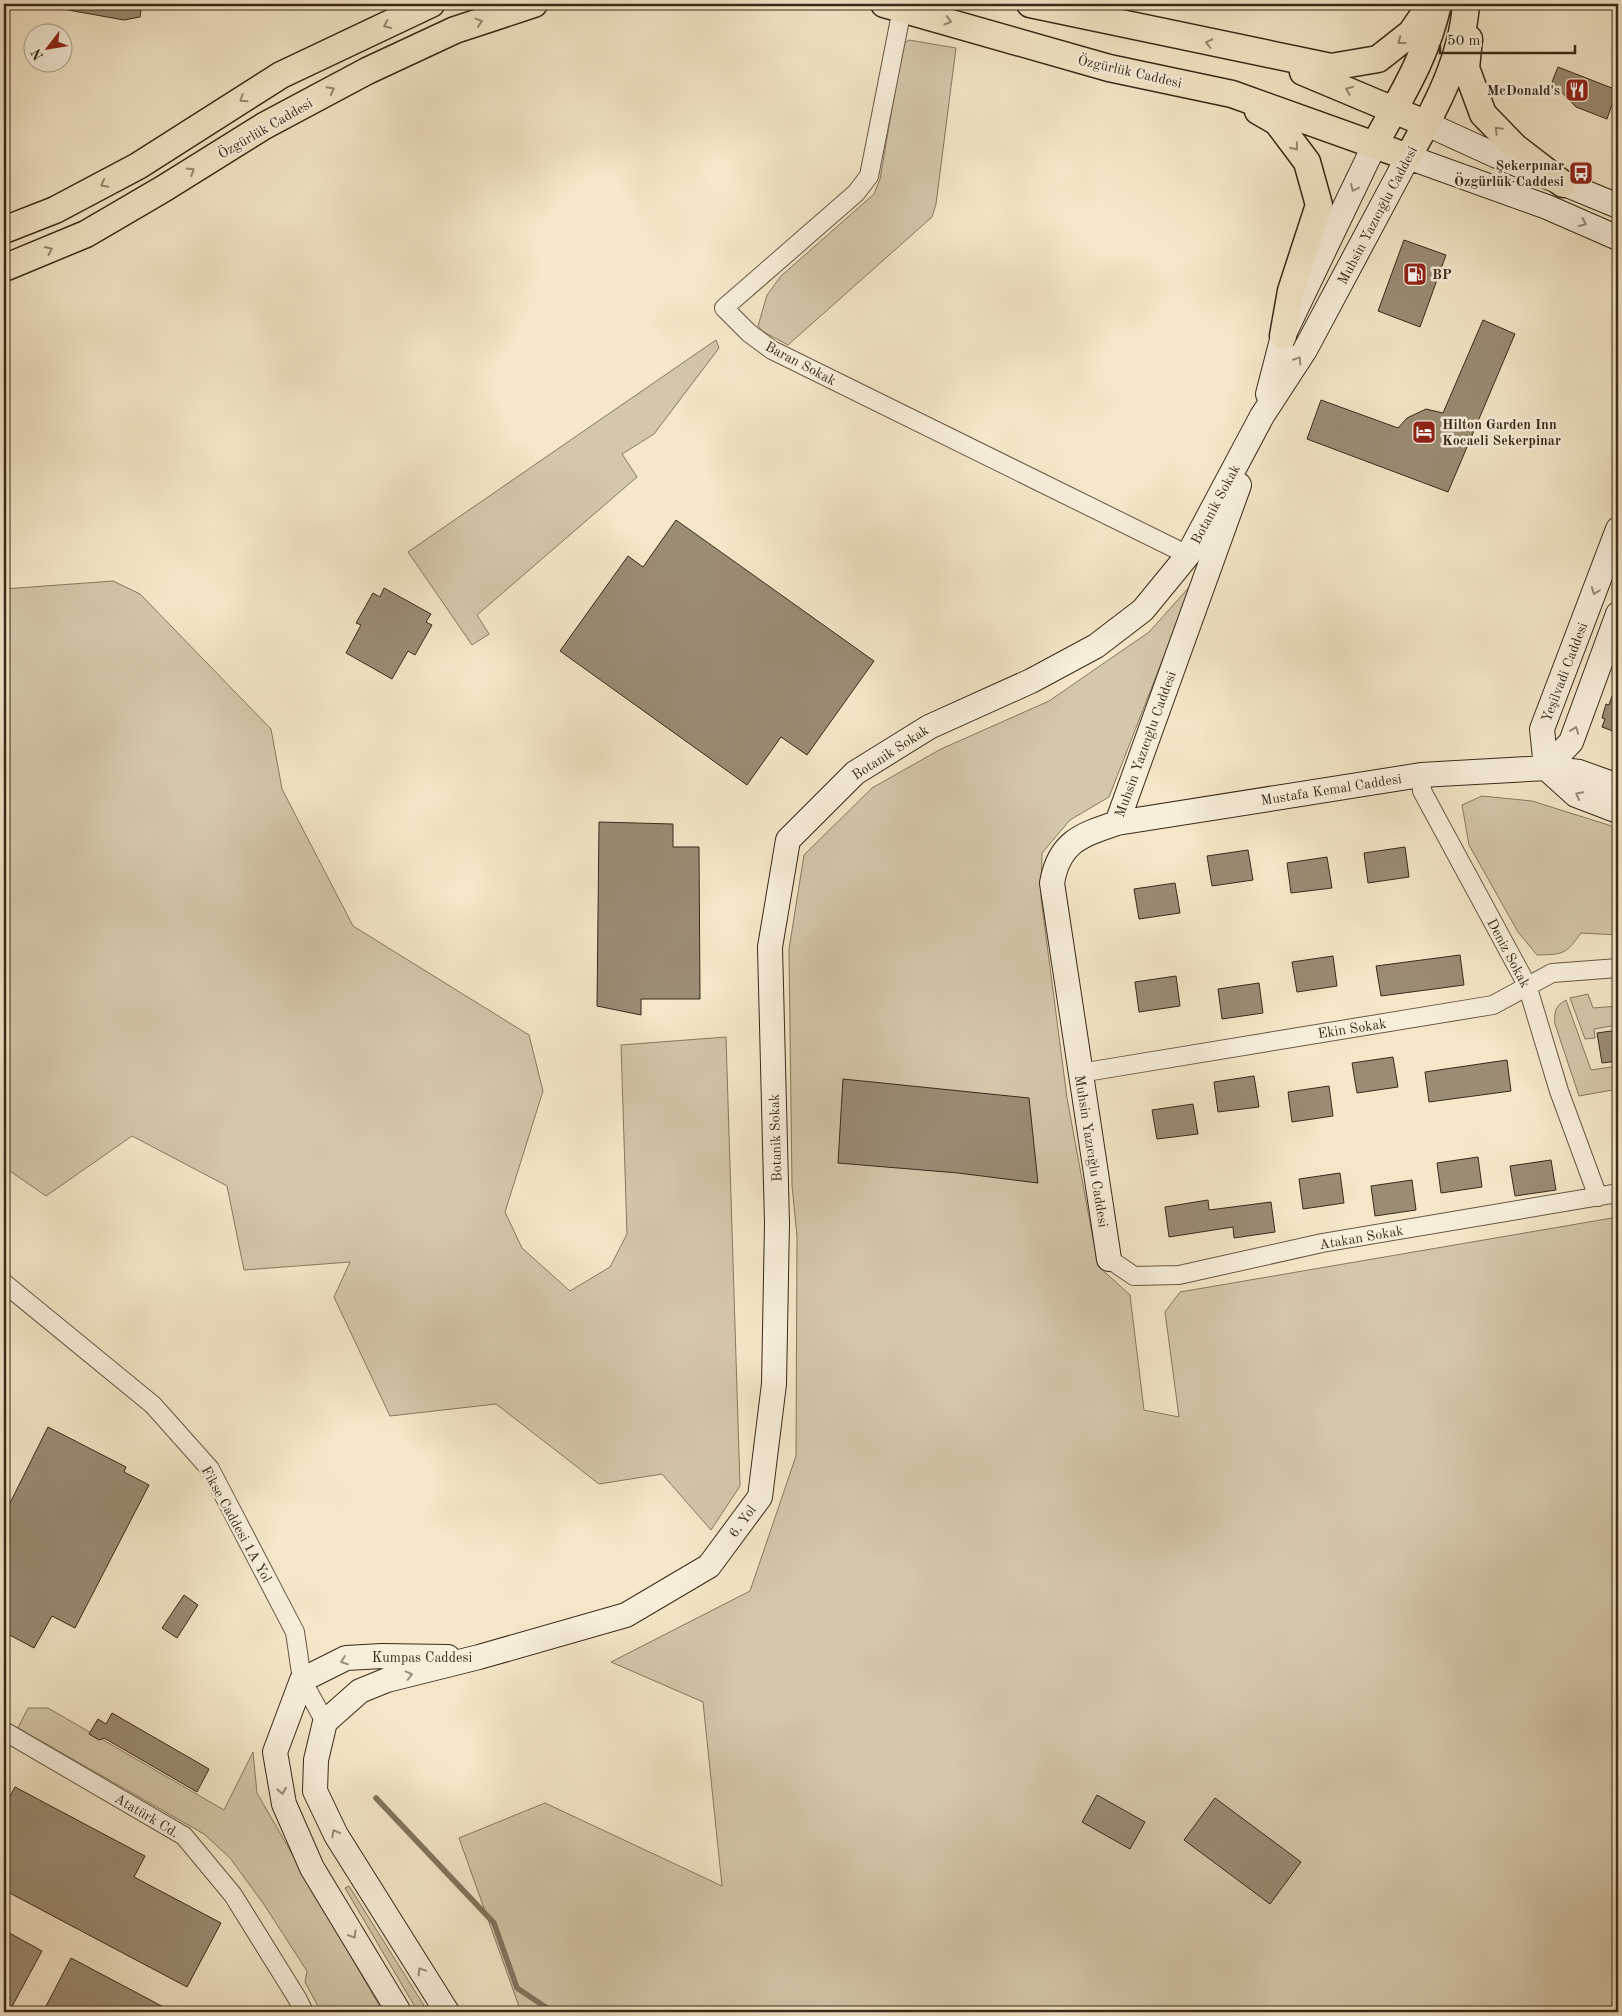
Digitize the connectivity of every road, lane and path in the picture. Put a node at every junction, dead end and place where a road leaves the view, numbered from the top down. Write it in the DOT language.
graph roads {
  1 [pos="431,4"];
  2 [pos="529,4"];
  3 [pos="1030,4"];
  4 [pos="1431,4"];
  5 [pos="1438,4"];
  6 [pos="1466,4"];
  7 [pos="1470,4"];
  8 [pos="893,6"];
  9 [pos="1256,53"];
  10 [pos="1232,94"];
  11 [pos="1395,108"];
  12 [pos="1427,124"];
  13 [pos="1375,144"];
  14 [pos="1408,157"];
  15 [pos="1563,184"];
  16 [pos="1618,206"];
  17 [pos="4,230"];
  18 [pos="1618,238"];
  19 [pos="4,268"];
  20 [pos="1283,336"];
  21 [pos="1262,416"];
  22 [pos="1618,529"];
  23 [pos="1188,555"];
  24 [pos="1618,614"];
  25 [pos="1546,768"];
  26 [pos="1421,775"];
  27 [pos="1618,786"];
  28 [pos="1618,811"];
  29 [pos="1117,822"];
  30 [pos="1618,968"];
  31 [pos="1528,985"];
  32 [pos="1080,1073"];
  33 [pos="1618,1194"];
  34 [pos="1598,1197"];
  35 [pos="777,1223"];
  36 [pos="1109,1259"];
  37 [pos="4,1283"];
  38 [pos="479,1657"];
  39 [pos="302,1680"];
  40 [pos="325,1722"];
  41 [pos="4,1733"];
  42 [pos="304,2012"];
  43 [pos="399,2012"];
  44 [pos="447,2012"];
  1 -- 17 [label="main road, one-way"];
  19 -- 2 [label="main road, Özgürlük Caddesi, one-way"];
  9 -- 3 [label="main road, one-way"];
  4 -- 9 [label="main road, one-way"];
  5 -- 11 [label="main road"];
  6 -- 12 [label="main road, Muhsin Yazıcığlu Caddesi"];
  15 -- 7 [label="main road, one-way"];
  8 -- 10 [label="main road, Özgürlük Caddesi, one-way"];
  8 -- 23 [label="street, Baran Sokak"];
  11 -- 9 [label="main road, one-way"];
  10 -- 13 [label="main road, Özgürlük Caddesi"];
  10 -- 20 [label="main road, one-way"];
  11 -- 12 [label="main road"];
  11 -- 13 [label="main road"];
  12 -- 14 [label="main road, Muhsin Yazıcığlu Caddesi"];
  12 -- 15 [label="main road"];
  13 -- 14 [label="main road, Özgürlük Caddesi"];
  13 -- 20 [label="main road, Muhsin Yazıcığlu Caddesi, one-way"];
  14 -- 18 [label="main road, one-way"];
  21 -- 14 [label="main road, Muhsin Yazıcığlu Caddesi, one-way"];
  15 -- 16 [label="main road"];
  20 -- 21 [label="main road, Muhsin Yazıcığlu Caddesi"];
  21 -- 23 [label="main road, Botanik Sokak"];
  21 -- 29 [label="main road, Muhsin Yazıcığlu Caddesi"];
  22 -- 25 [label="main road, Yeşilvadi Caddesi, one-way"];
  23 -- 35 [label="main road, Botanik Sokak"];
  25 -- 24 [label="main road, one-way"];
  25 -- 26 [label="main road, Mustafa Kemal Caddesi"];
  25 -- 27 [label="main road, Mustafa Kemal Caddesi"];
  28 -- 25 [label="main road, one-way"];
  26 -- 29 [label="main road, Mustafa Kemal Caddesi"];
  26 -- 31 [label="street, Deniz Sokak"];
  29 -- 32 [label="main road, Muhsin Yazıcığlu Caddesi"];
  30 -- 31 [label="street, Ekin Sokak"];
  31 -- 32 [label="street, Ekin Sokak"];
  31 -- 34 [label="street, Deniz Sokak"];
  32 -- 36 [label="main road, Muhsin Yazıcığlu Caddesi"];
  33 -- 34 [label="street, Atakan Sokak"];
  34 -- 36 [label="street, Atakan Sokak"];
  35 -- 38 [label="main road, 6. Yol"];
  37 -- 39 [label="street, Fikse Caddesi 1A Yol"];
  38 -- 39 [label="main road, Kumpas Caddesi, one-way"];
  40 -- 38 [label="main road, Kumpas Caddesi, one-way"];
  39 -- 40 [label="street, Fikse Caddesi 1A Yol"];
  39 -- 43 [label="main road, one-way"];
  44 -- 40 [label="main road, one-way"];
  41 -- 42 [label="street, Atatürk Cd."];
}
